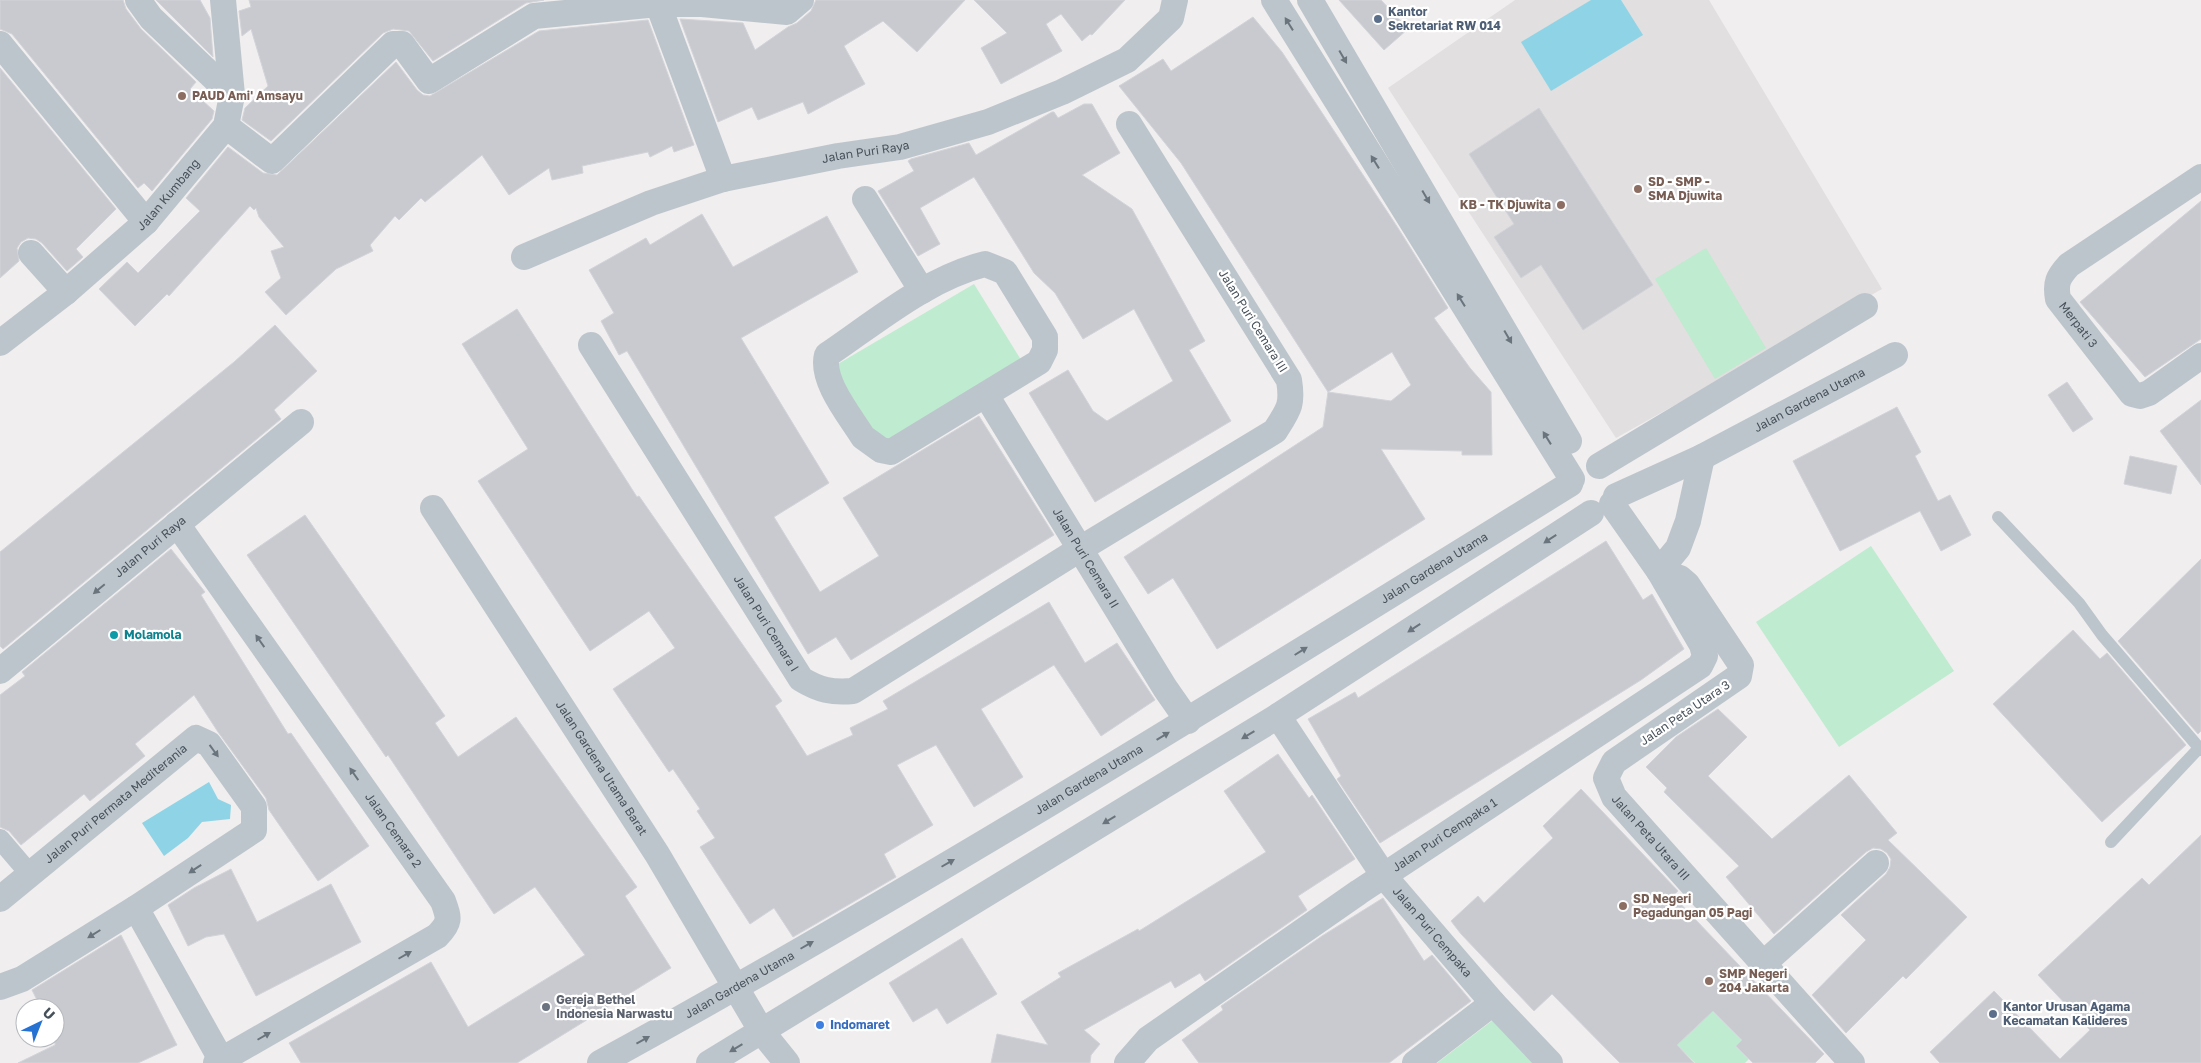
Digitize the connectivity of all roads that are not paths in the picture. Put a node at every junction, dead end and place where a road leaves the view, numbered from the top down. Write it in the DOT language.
graph roads {
  1 [pos="138,0"];
  2 [pos="223,0"];
  3 [pos="801,0"];
  4 [pos="1175,0"];
  5 [pos="1274,0"];
  6 [pos="1310,0"];
  7 [pos="659,2"];
  8 [pos="0,44"];
  9 [pos="232,94"];
  10 [pos="1129,124"];
  11 [pos="226,126"];
  12 [pos="2201,177"];
  13 [pos="723,179"];
  14 [pos="865,199"];
  15 [pos="146,222"];
  16 [pos="31,253"];
  17 [pos="524,257"];
  18 [pos="922,291"];
  19 [pos="66,292"];
  20 [pos="1865,306"];
  21 [pos="2,336"];
  22 [pos="591,345"];
  23 [pos="1895,355"];
  24 [pos="2201,356"];
  25 [pos="986,395"];
  26 [pos="301,422"];
  27 [pos="1702,457"];
  28 [pos="1582,474"];
  29 [pos="1606,504"];
  30 [pos="433,508"];
  31 [pos="1998,517"];
  32 [pos="177,524"];
  33 [pos="1080,549"];
  34 [pos="1665,580"];
  35 [pos="0,672"];
  36 [pos="1278,716"];
  37 [pos="1188,721"];
  38 [pos="2200,749"];
  39 [pos="1614,762"];
  40 [pos="0,839"];
  41 [pos="2111,842"];
  42 [pos="1876,863"];
  43 [pos="29,873"];
  44 [pos="1384,876"];
  45 [pos="0,899"];
  46 [pos="136,908"];
  47 [pos="1763,964"];
  48 [pos="0,987"];
  49 [pos="736,988"];
  50 [pos="1493,1003"];
  51 [pos="762,1032"];
  52 [pos="220,1062"];
  53 [pos="600,1063"];
  54 [pos="709,1063"];
  55 [pos="787,1063"];
  56 [pos="1127,1063"];
  57 [pos="1415,1063"];
  58 [pos="1550,1063"];
  59 [pos="1852,1063"];
  1 -- 9 [label="street"];
  2 -- 9 [label="street, Jalan Kumbang"];
  3 -- 7 [label="street"];
  4 -- 13 [label="street, Jalan Puri Raya"];
  28 -- 5 [label="street, one-way"];
  6 -- 28 [label="street, one-way"];
  7 -- 11 [label="street"];
  7 -- 13 [label="street"];
  8 -- 15 [label="street"];
  9 -- 11 [label="street, Jalan Kumbang"];
  10 -- 33 [label="street, Jalan Puri Cemara III"];
  11 -- 15 [label="street, Jalan Kumbang"];
  12 -- 24 [label="street, Merpati 3"];
  13 -- 17 [label="street, Jalan Puri Raya"];
  14 -- 18 [label="street"];
  15 -- 19 [label="street, Jalan Kumbang"];
  16 -- 19 [label="street"];
  18 -- 25 [label="street"];
  18 -- 25 [label="street"];
  19 -- 21 [label="street, Jalan Kumbang"];
  20 -- 28 [label="street, Jalan Gardena Utama"];
  22 -- 33 [label="street, Jalan Puri Cemara I"];
  23 -- 27 [label="street, Jalan Gardena Utama"];
  25 -- 33 [label="street, Jalan Puri Cemara II"];
  26 -- 32 [label="street, Jalan Puri Raya"];
  27 -- 29 [label="street, Jalan Gardena Utama"];
  27 -- 34 [label="street"];
  28 -- 29 [label="street"];
  28 -- 29 [label="street"];
  37 -- 28 [label="street, Jalan Gardena Utama, one-way"];
  29 -- 34 [label="street, Jalan Puri Cempaka 1"];
  29 -- 36 [label="street, Jalan Gardena Utama, one-way"];
  30 -- 49 [label="street, Jalan Gardena Utama Barat"];
  31 -- 38 [label="lane"];
  32 -- 35 [label="street, Jalan Puri Raya, one-way"];
  52 -- 32 [label="street, Jalan Cemara 2, one-way"];
  33 -- 37 [label="street, Jalan Puri Cemara II"];
  34 -- 39 [label="street, Jalan Peta Utara 3"];
  34 -- 44 [label="street, Jalan Puri Cempaka 1"];
  36 -- 44 [label="street, Jalan Puri Cempaka"];
  36 -- 51 [label="street, Jalan Gardena Utama, one-way"];
  49 -- 37 [label="street, Jalan Gardena Utama, one-way"];
  38 -- 41 [label="lane"];
  39 -- 47 [label="street, Jalan Peta Utara III"];
  40 -- 43 [label="street"];
  42 -- 47 [label="street"];
  43 -- 45 [label="street, Jalan Puri Permata Mediterania"];
  43 -- 46 [label="street, Jalan Puri Permata Mediterania, one-way"];
  44 -- 50 [label="street, Jalan Puri Cempaka"];
  44 -- 56 [label="street, Jalan Puri Cempaka 1"];
  46 -- 48 [label="street, Jalan Puri Permata Mediterania, one-way"];
  46 -- 52 [label="street"];
  47 -- 59 [label="street, Jalan Peta Utara III"];
  49 -- 51 [label="street, Jalan Gardena Utama Barat"];
  53 -- 49 [label="street, Jalan Gardena Utama, one-way"];
  50 -- 57 [label="street"];
  50 -- 58 [label="street, Jalan Puri Cempaka"];
  51 -- 54 [label="street, Jalan Gardena Utama, one-way"];
  51 -- 55 [label="street, Jalan Gardena Utama Barat"];
}
